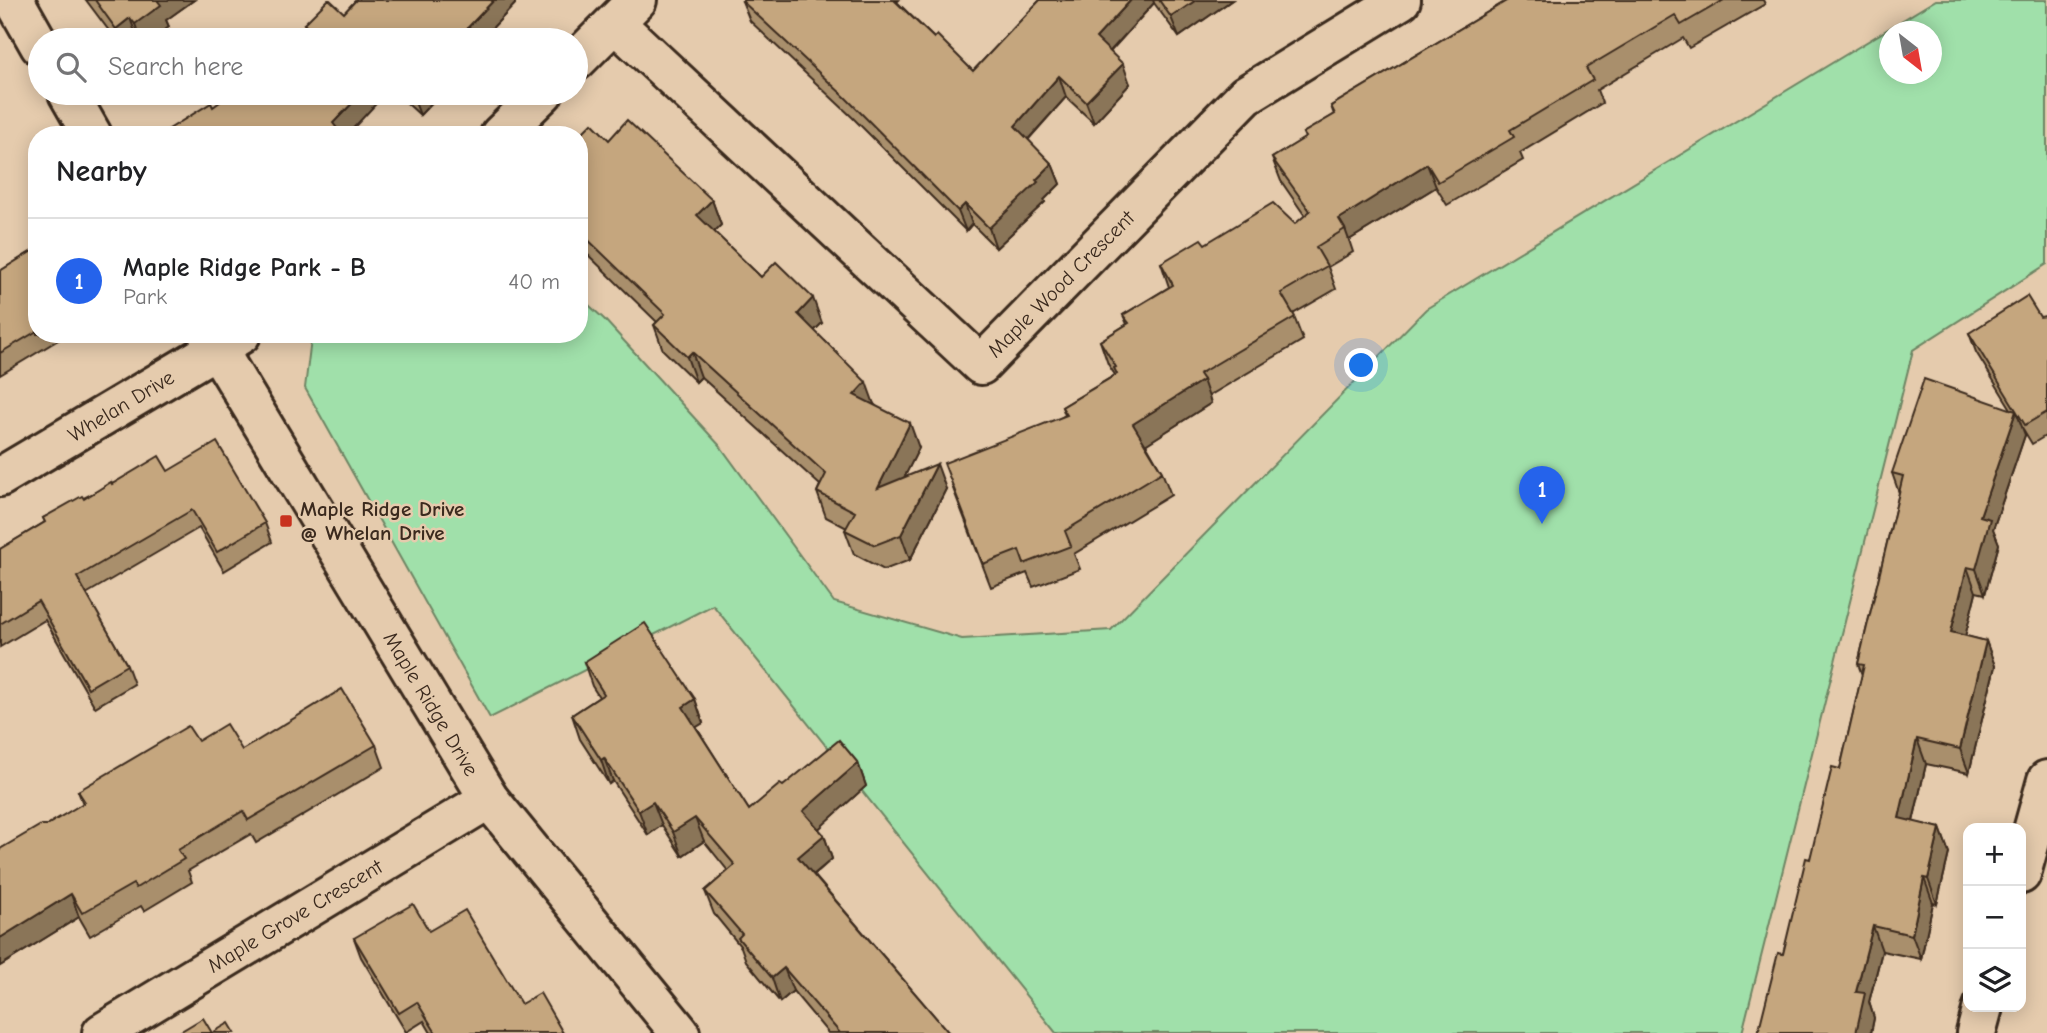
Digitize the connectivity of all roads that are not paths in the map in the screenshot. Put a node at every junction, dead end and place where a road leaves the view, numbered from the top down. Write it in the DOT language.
graph roads {
  1 [pos="13,0"];
  2 [pos="1401,0"];
  3 [pos="626,11"];
  4 [pos="29,28"];
  5 [pos="588,49"];
  6 [pos="75,105"];
  7 [pos="531,105"];
  8 [pos="87,126"];
  9 [pos="509,126"];
  10 [pos="216,343"];
  11 [pos="224,343"];
  12 [pos="0,477"];
  13 [pos="2047,780"];
  14 [pos="489,799"];
  15 [pos="2026,856"];
  16 [pos="1982,1012"];
  17 [pos="102,1033"];
  18 [pos="680,1033"];
  19 [pos="1976,1033"];
  1 -- 4 [label="street"];
  2 -- 3 [label="street, Maple Wood Crescent"];
  3 -- 5 [label="street"];
  6 -- 8 [label="street"];
  7 -- 9 [label="street"];
  10 -- 12 [label="street, Whelan Drive"];
  11 -- 14 [label="street, Maple Ridge Drive"];
  13 -- 15 [label="street"];
  14 -- 17 [label="street, Maple Grove Crescent"];
  14 -- 18 [label="street, Maple Ridge Drive"];
  16 -- 19 [label="street"];
}
